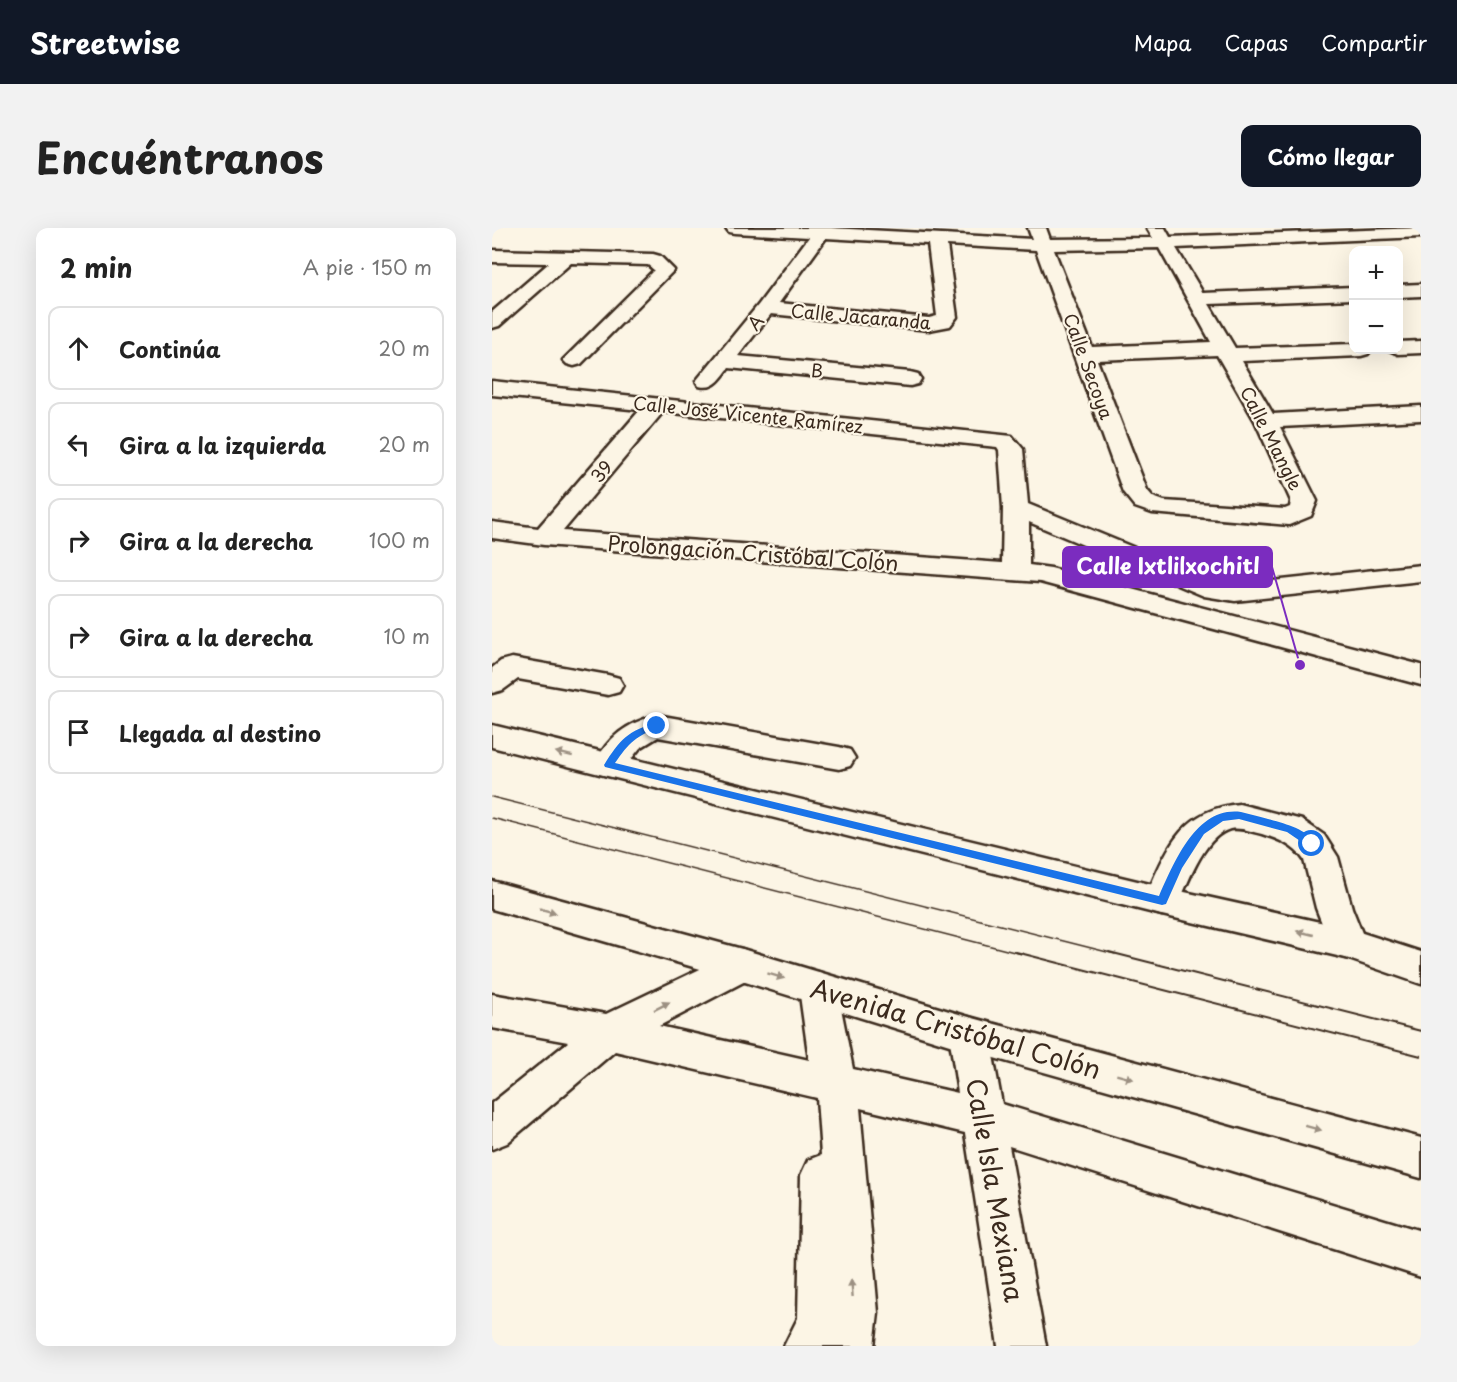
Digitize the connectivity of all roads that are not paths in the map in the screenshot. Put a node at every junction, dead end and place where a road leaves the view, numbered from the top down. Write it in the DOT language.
graph roads {
  1 [pos="735,228"];
  2 [pos="1421,232"];
  3 [pos="821,233"];
  4 [pos="1160,235"];
  5 [pos="1040,236"];
  6 [pos="936,241"];
  7 [pos="492,256"];
  8 [pos="567,257"];
  9 [pos="1421,290"];
  10 [pos="1403,291"];
  11 [pos="1349,293"];
  12 [pos="1196,299"];
  13 [pos="766,308"];
  14 [pos="492,322"];
  15 [pos="1421,347"];
  16 [pos="1403,348"];
  17 [pos="1349,350"];
  18 [pos="1226,351"];
  19 [pos="1084,354"];
  20 [pos="574,360"];
  21 [pos="723,361"];
  22 [pos="910,379"];
  23 [pos="707,381"];
  24 [pos="492,388"];
  25 [pos="657,405"];
  26 [pos="1421,413"];
  27 [pos="1266,421"];
  28 [pos="1144,502"];
  29 [pos="1016,508"];
  30 [pos="492,530"];
  31 [pos="544,537"];
  32 [pos="1015,571"];
  33 [pos="1421,573"];
  34 [pos="1421,675"];
  35 [pos="492,683"];
  36 [pos="608,685"];
  37 [pos="492,736"];
  38 [pos="839,758"];
  39 [pos="609,765"];
  40 [pos="492,895"];
  41 [pos="1162,901"];
  42 [pos="1347,943"];
  43 [pos="742,965"];
  44 [pos="1421,968"];
  45 [pos="818,988"];
  46 [pos="492,1011"];
  47 [pos="609,1032"];
  48 [pos="969,1034"];
  49 [pos="828,1074"];
  50 [pos="983,1118"];
  51 [pos="492,1129"];
  52 [pos="1421,1158"];
  53 [pos="1421,1254"];
  54 [pos="808,1346"];
  55 [pos="850,1346"];
  56 [pos="1022,1346"];
  1 -- 3 [label="street"];
  2 -- 4 [label="street"];
  3 -- 6 [label="street"];
  3 -- 13 [label="street, A"];
  4 -- 5 [label="street"];
  4 -- 12 [label="street, Calle Mangle"];
  5 -- 6 [label="street"];
  5 -- 19 [label="street, Calle Secoya"];
  6 -- 13 [label="street, Calle Jacaranda"];
  7 -- 8 [label="street"];
  8 -- 14 [label="street"];
  8 -- 20 [label="street"];
  9 -- 10 [label="street"];
  11 -- 12 [label="street"];
  12 -- 18 [label="street, Calle Mangle"];
  13 -- 21 [label="street, A"];
  15 -- 16 [label="street"];
  17 -- 18 [label="street"];
  18 -- 19 [label="street"];
  18 -- 27 [label="street, Calle Mangle"];
  19 -- 28 [label="street, Calle Secoya"];
  21 -- 22 [label="street, B"];
  21 -- 23 [label="street, A"];
  24 -- 25 [label="street, Calle José Vicente Ramírez"];
  25 -- 29 [label="street, Calle José Vicente Ramírez"];
  25 -- 31 [label="street, 39"];
  26 -- 27 [label="street"];
  27 -- 28 [label="street, Calle Mangle"];
  29 -- 32 [label="street"];
  29 -- 33 [label="street"];
  30 -- 31 [label="street, Prolongación Cristóbal Colón"];
  31 -- 32 [label="street, Prolongación Cristóbal Colón"];
  32 -- 34 [label="street, Prolongación Cristóbal Colón"];
  35 -- 36 [label="street"];
  39 -- 37 [label="street, one-way"];
  38 -- 39 [label="street"];
  39 -- 41 [label="street"];
  40 -- 43 [label="street, Avenida Cristóbal Colón, one-way"];
  42 -- 41 [label="street, one-way"];
  41 -- 42 [label="street"];
  42 -- 44 [label="street"];
  43 -- 45 [label="street, Avenida Cristóbal Colón, one-way"];
  47 -- 43 [label="street, one-way"];
  45 -- 48 [label="street, Avenida Cristóbal Colón"];
  45 -- 49 [label="street"];
  46 -- 47 [label="street"];
  47 -- 49 [label="street"];
  47 -- 51 [label="street"];
  48 -- 50 [label="street, Calle Isla Mexiana"];
  48 -- 52 [label="street, Avenida Cristóbal Colón, one-way"];
  49 -- 50 [label="street"];
  49 -- 54 [label="street"];
  55 -- 49 [label="street, one-way"];
  50 -- 53 [label="street"];
  50 -- 56 [label="street, Calle Isla Mexiana"];
}
